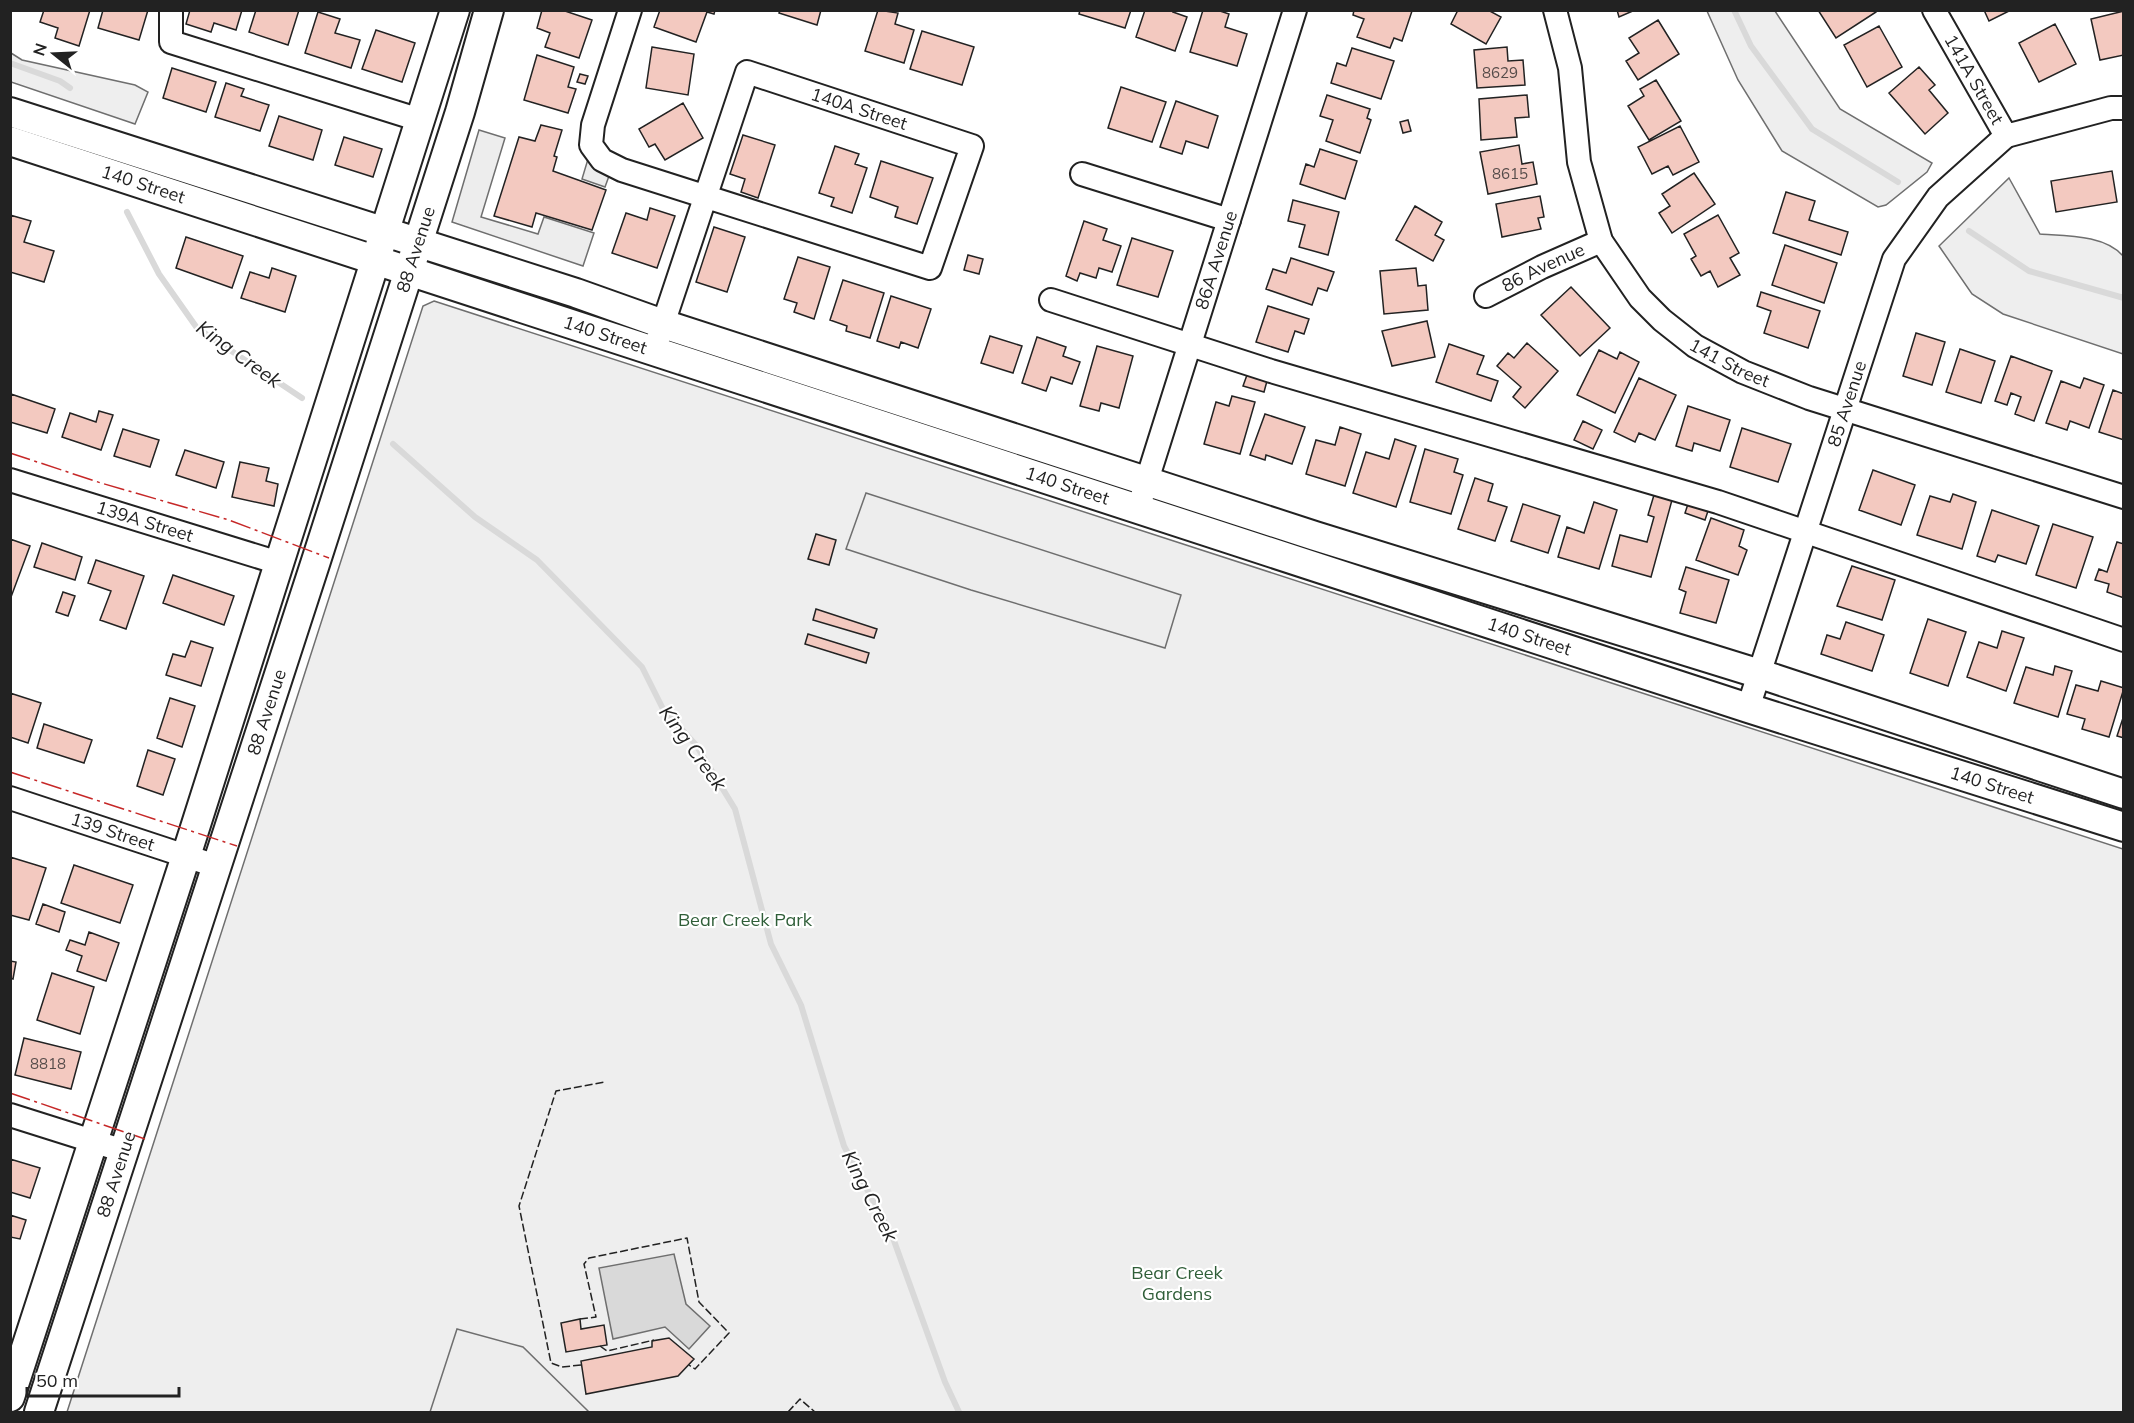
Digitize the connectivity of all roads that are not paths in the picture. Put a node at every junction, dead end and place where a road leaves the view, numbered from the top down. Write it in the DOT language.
graph roads {
  1 [pos="171,10"];
  2 [pos="455,10"];
  3 [pos="489,10"];
  4 [pos="630,10"];
  5 [pos="1295,10"];
  6 [pos="1555,10"];
  7 [pos="1934,10"];
  8 [pos="2124,108"];
  9 [pos="10,112"];
  10 [pos="420,120"];
  11 [pos="2006,136"];
  12 [pos="10,141"];
  13 [pos="1082,174"];
  14 [pos="705,195"];
  15 [pos="1229,220"];
  16 [pos="385,231"];
  17 [pos="1601,241"];
  18 [pos="418,242"];
  19 [pos="376,260"];
  20 [pos="409,271"];
  21 [pos="1486,296"];
  22 [pos="1051,300"];
  23 [pos="663,324"];
  24 [pos="1190,345"];
  25 [pos="654,352"];
  26 [pos="1846,411"];
  27 [pos="10,480"];
  28 [pos="1147,482"];
  29 [pos="2124,497"];
  30 [pos="1138,509"];
  31 [pos="1806,531"];
  32 [pos="279,563"];
  33 [pos="2124,640"];
  34 [pos="1760,674"];
  35 [pos="1748,708"];
  36 [pos="2124,795"];
  37 [pos="10,798"];
  38 [pos="2124,827"];
  39 [pos="186,856"];
  40 [pos="216,866"];
  41 [pos="10,1115"];
  42 [pos="93,1141"];
  43 [pos="124,1151"];
  44 [pos="10,1396"];
  45 [pos="39,1413"];
  1 -- 10 [label="street"];
  2 -- 10 [label="main road, 88 Avenue"];
  3 -- 18 [label="main road, 88 Avenue"];
  4 -- 14 [label="street"];
  5 -- 15 [label="street, 86A Avenue"];
  6 -- 17 [label="street, 141 Street"];
  7 -- 11 [label="street, 141A Street"];
  8 -- 11 [label="street, 141A Street"];
  9 -- 16 [label="main road, 140 Street"];
  10 -- 16 [label="main road, 88 Avenue"];
  11 -- 26 [label="street, 85 Avenue"];
  12 -- 19 [label="main road, 140 Street"];
  13 -- 15 [label="street"];
  14 -- 14 [label="street, 140A Street"];
  14 -- 23 [label="street"];
  15 -- 24 [label="street, 86A Avenue"];
  16 -- 18 [label="main road, 140 Street"];
  16 -- 19 [label="main road, 88 Avenue"];
  17 -- 21 [label="street, 86 Avenue"];
  17 -- 26 [label="street, 141 Street"];
  18 -- 20 [label="main road, 88 Avenue"];
  18 -- 23 [label="main road, 140 Street"];
  19 -- 20 [label="main road, 140 Street"];
  19 -- 32 [label="main road, 88 Avenue"];
  20 -- 25 [label="main road, 140 Street"];
  20 -- 40 [label="main road, 88 Avenue"];
  22 -- 24 [label="street"];
  23 -- 25 [label="street"];
  23 -- 28 [label="main road, 140 Street"];
  24 -- 28 [label="street, 86A Avenue"];
  24 -- 31 [label="street"];
  25 -- 30 [label="main road, 140 Street"];
  26 -- 29 [label="street, 141 Street"];
  26 -- 31 [label="street, 85 Avenue"];
  27 -- 32 [label="street, 139A Street"];
  28 -- 30 [label="street, 86A Avenue"];
  28 -- 34 [label="main road, 140 Street"];
  30 -- 35 [label="main road, 140 Street"];
  31 -- 33 [label="street"];
  31 -- 34 [label="street, 85 Avenue"];
  32 -- 39 [label="main road, 88 Avenue"];
  34 -- 35 [label="street, 85 Avenue"];
  34 -- 36 [label="main road, 140 Street"];
  35 -- 38 [label="main road, 140 Street"];
  37 -- 39 [label="street, 139 Street"];
  39 -- 40 [label="street, 139 Street"];
  39 -- 42 [label="main road, 88 Avenue"];
  40 -- 43 [label="main road, 88 Avenue"];
  41 -- 42 [label="street"];
  42 -- 43 [label="street"];
  42 -- 44 [label="main road, 88 Avenue"];
  43 -- 45 [label="main road, 88 Avenue"];
}
